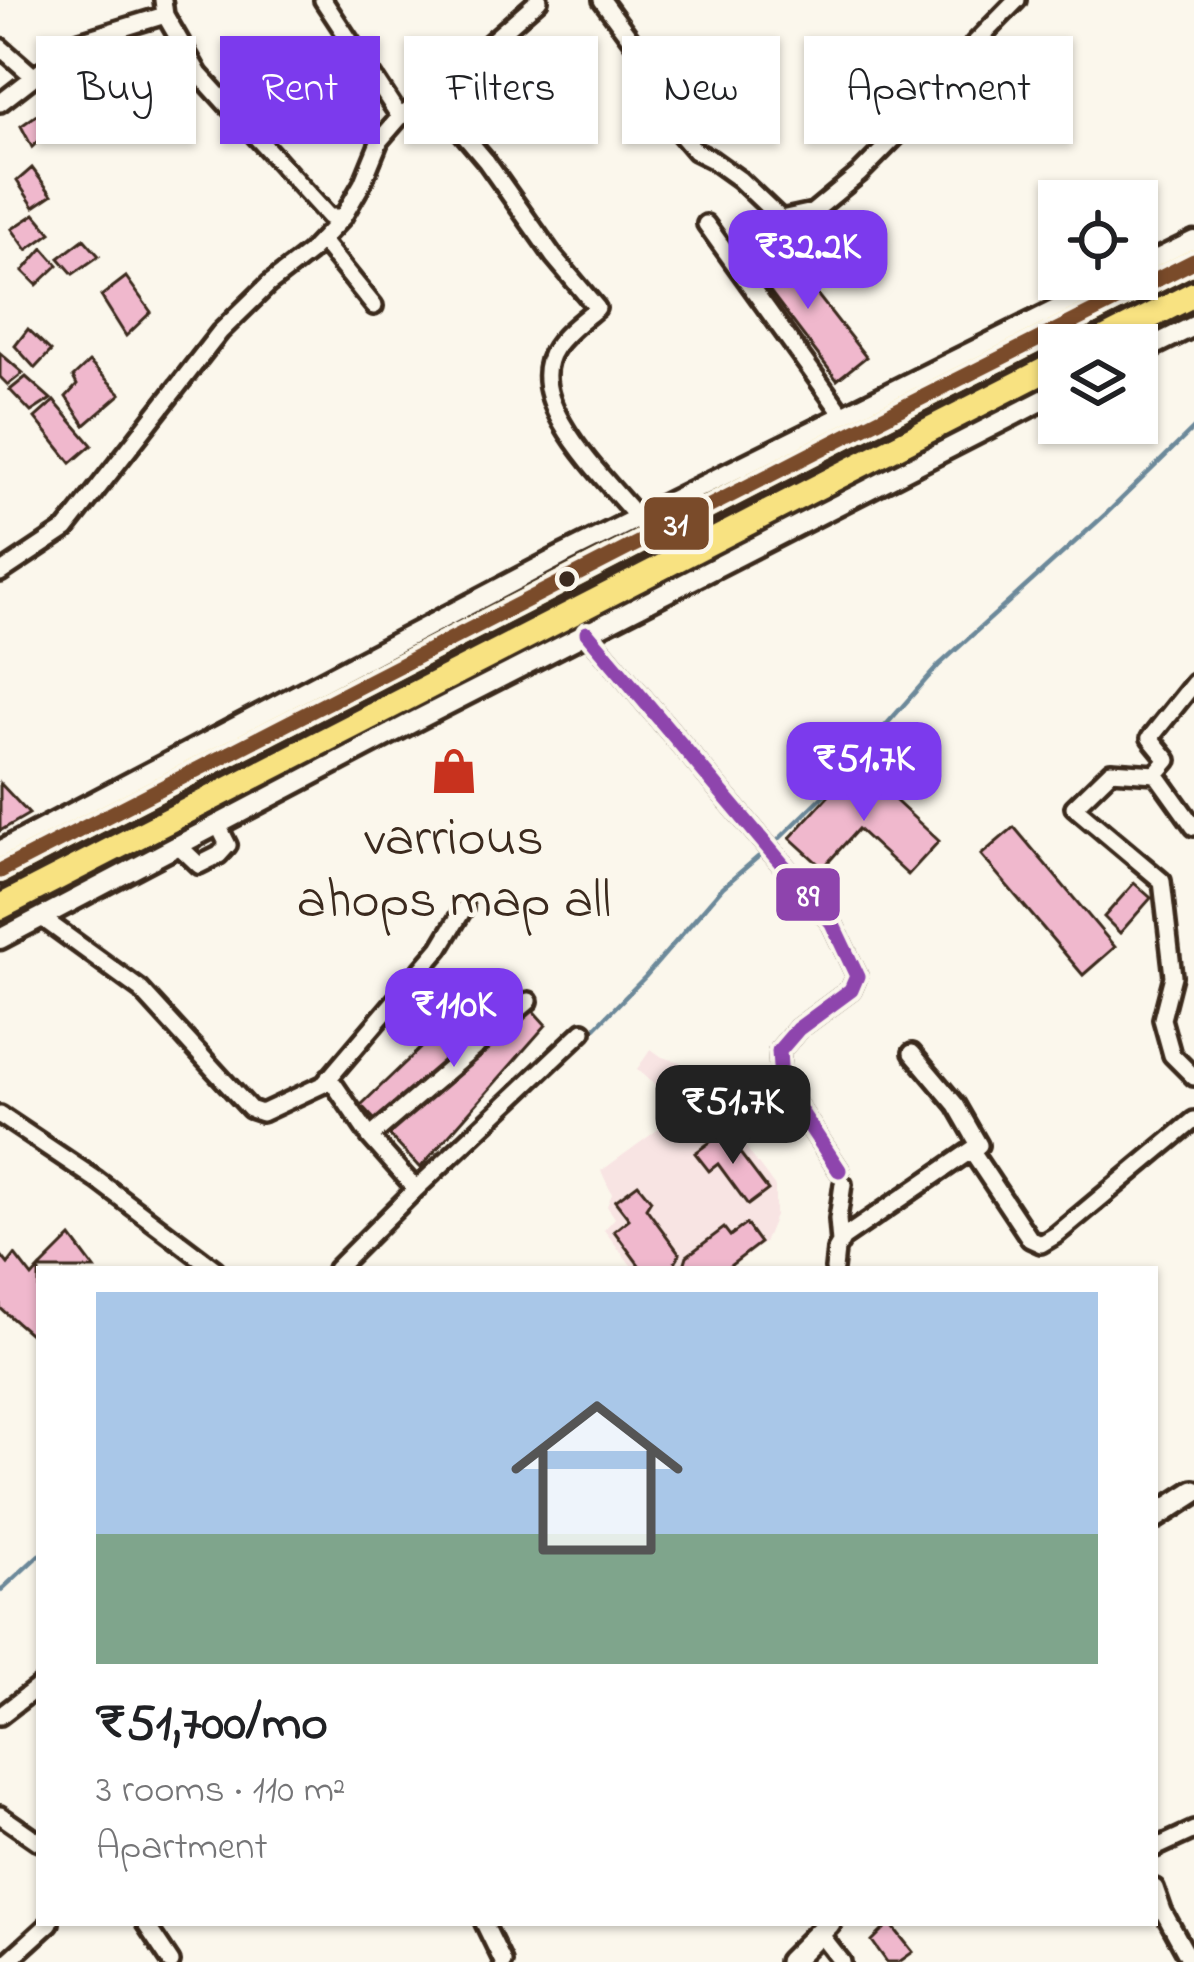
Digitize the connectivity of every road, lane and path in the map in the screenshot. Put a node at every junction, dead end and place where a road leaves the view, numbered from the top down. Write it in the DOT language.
graph roads {
  1 [pos="323,0"];
  2 [pos="538,0"];
  3 [pos="602,0"];
  4 [pos="1016,0"];
  5 [pos="164,7"];
  6 [pos="497,36"];
  7 [pos="0,47"];
  8 [pos="32,75"];
  9 [pos="0,103"];
  10 [pos="404,114"];
  11 [pos="400,117"];
  12 [pos="472,144"];
  13 [pos="343,217"];
  14 [pos="706,224"];
  15 [pos="321,240"];
  16 [pos="1194,241"];
  17 [pos="1158,259"];
  18 [pos="1194,261"];
  19 [pos="1194,295"];
  20 [pos="1076,300"];
  21 [pos="374,306"];
  22 [pos="1069,324"];
  23 [pos="1136,324"];
  24 [pos="1194,326"];
  25 [pos="1038,339"];
  26 [pos="1158,344"];
  27 [pos="1038,373"];
  28 [pos="1038,403"];
  29 [pos="843,415"];
  30 [pos="637,517"];
  31 [pos="0,573"];
  32 [pos="587,633"];
  33 [pos="1194,683"];
  34 [pos="338,685"];
  35 [pos="1156,774"];
  36 [pos="188,810"];
  37 [pos="218,825"];
  38 [pos="1194,827"];
  39 [pos="200,835"];
  40 [pos="178,846"];
  41 [pos="0,851"];
  42 [pos="0,871"];
  43 [pos="0,907"];
  44 [pos="464,908"];
  45 [pos="42,917"];
  46 [pos="0,939"];
  47 [pos="529,1001"];
  48 [pos="583,1030"];
  49 [pos="912,1052"];
  50 [pos="329,1077"];
  51 [pos="1194,1077"];
  52 [pos="0,1114"];
  53 [pos="1194,1120"];
  54 [pos="370,1137"];
  55 [pos="972,1152"];
  56 [pos="416,1190"];
  57 [pos="840,1243"];
  58 [pos="211,1266"];
  59 [pos="339,1266"];
  60 [pos="834,1266"];
  61 [pos="1194,1492"];
  62 [pos="1158,1514"];
  63 [pos="36,1688"];
  64 [pos="0,1716"];
  65 [pos="0,1815"];
  66 [pos="1194,1829"];
  67 [pos="36,1840"];
  68 [pos="1158,1847"];
  69 [pos="1158,1897"];
  70 [pos="47,1926"];
  71 [pos="148,1926"];
  72 [pos="485,1926"];
  73 [pos="825,1929"];
  74 [pos="7,1962"];
  75 [pos="171,1962"];
  76 [pos="503,1962"];
  77 [pos="790,1962"];
  78 [pos="842,1962"];
  79 [pos="1191,1962"];
  1 -- 11 [label="street"];
  2 -- 6 [label="street"];
  3 -- 4 [label="street"];
  5 -- 8 [label="street"];
  5 -- 13 [label="street"];
  7 -- 8 [label="street"];
  8 -- 9 [label="street"];
  10 -- 11 [label="street"];
  11 -- 13 [label="street"];
  12 -- 30 [label="street"];
  13 -- 15 [label="street"];
  14 -- 29 [label="street"];
  15 -- 21 [label="street"];
  15 -- 31 [label="street"];
  16 -- 17 [label="street"];
  18 -- 22 [label="highway"];
  19 -- 23 [label="highway"];
  20 -- 29 [label="street"];
  24 -- 26 [label="street"];
  25 -- 34 [label="highway"];
  27 -- 36 [label="highway"];
  28 -- 32 [label="street"];
  29 -- 30 [label="street"];
  30 -- 34 [label="street"];
  32 -- 37 [label="street"];
  32 -- 57 [label="street"];
  33 -- 35 [label="street"];
  34 -- 41 [label="street"];
  34 -- 42 [label="highway"];
  35 -- 38 [label="street"];
  35 -- 51 [label="street"];
  36 -- 39 [label="street"];
  36 -- 43 [label="highway"];
  37 -- 39 [label="street"];
  37 -- 40 [label="street"];
  39 -- 40 [label="street"];
  40 -- 45 [label="street"];
  44 -- 50 [label="street"];
  45 -- 46 [label="street"];
  45 -- 50 [label="street"];
  47 -- 54 [label="street"];
  48 -- 56 [label="street"];
  49 -- 55 [label="street"];
  50 -- 54 [label="street"];
  52 -- 58 [label="street"];
  53 -- 55 [label="street"];
  54 -- 56 [label="street"];
  55 -- 57 [label="street"];
  56 -- 59 [label="street"];
  57 -- 60 [label="street"];
  61 -- 62 [label="main road"];
  63 -- 64 [label="street"];
  65 -- 67 [label="street"];
  66 -- 68 [label="street"];
  69 -- 79 [label="street"];
  70 -- 74 [label="street"];
  71 -- 75 [label="street"];
  72 -- 76 [label="street"];
  73 -- 77 [label="main road"];
  73 -- 78 [label="street"];
}
